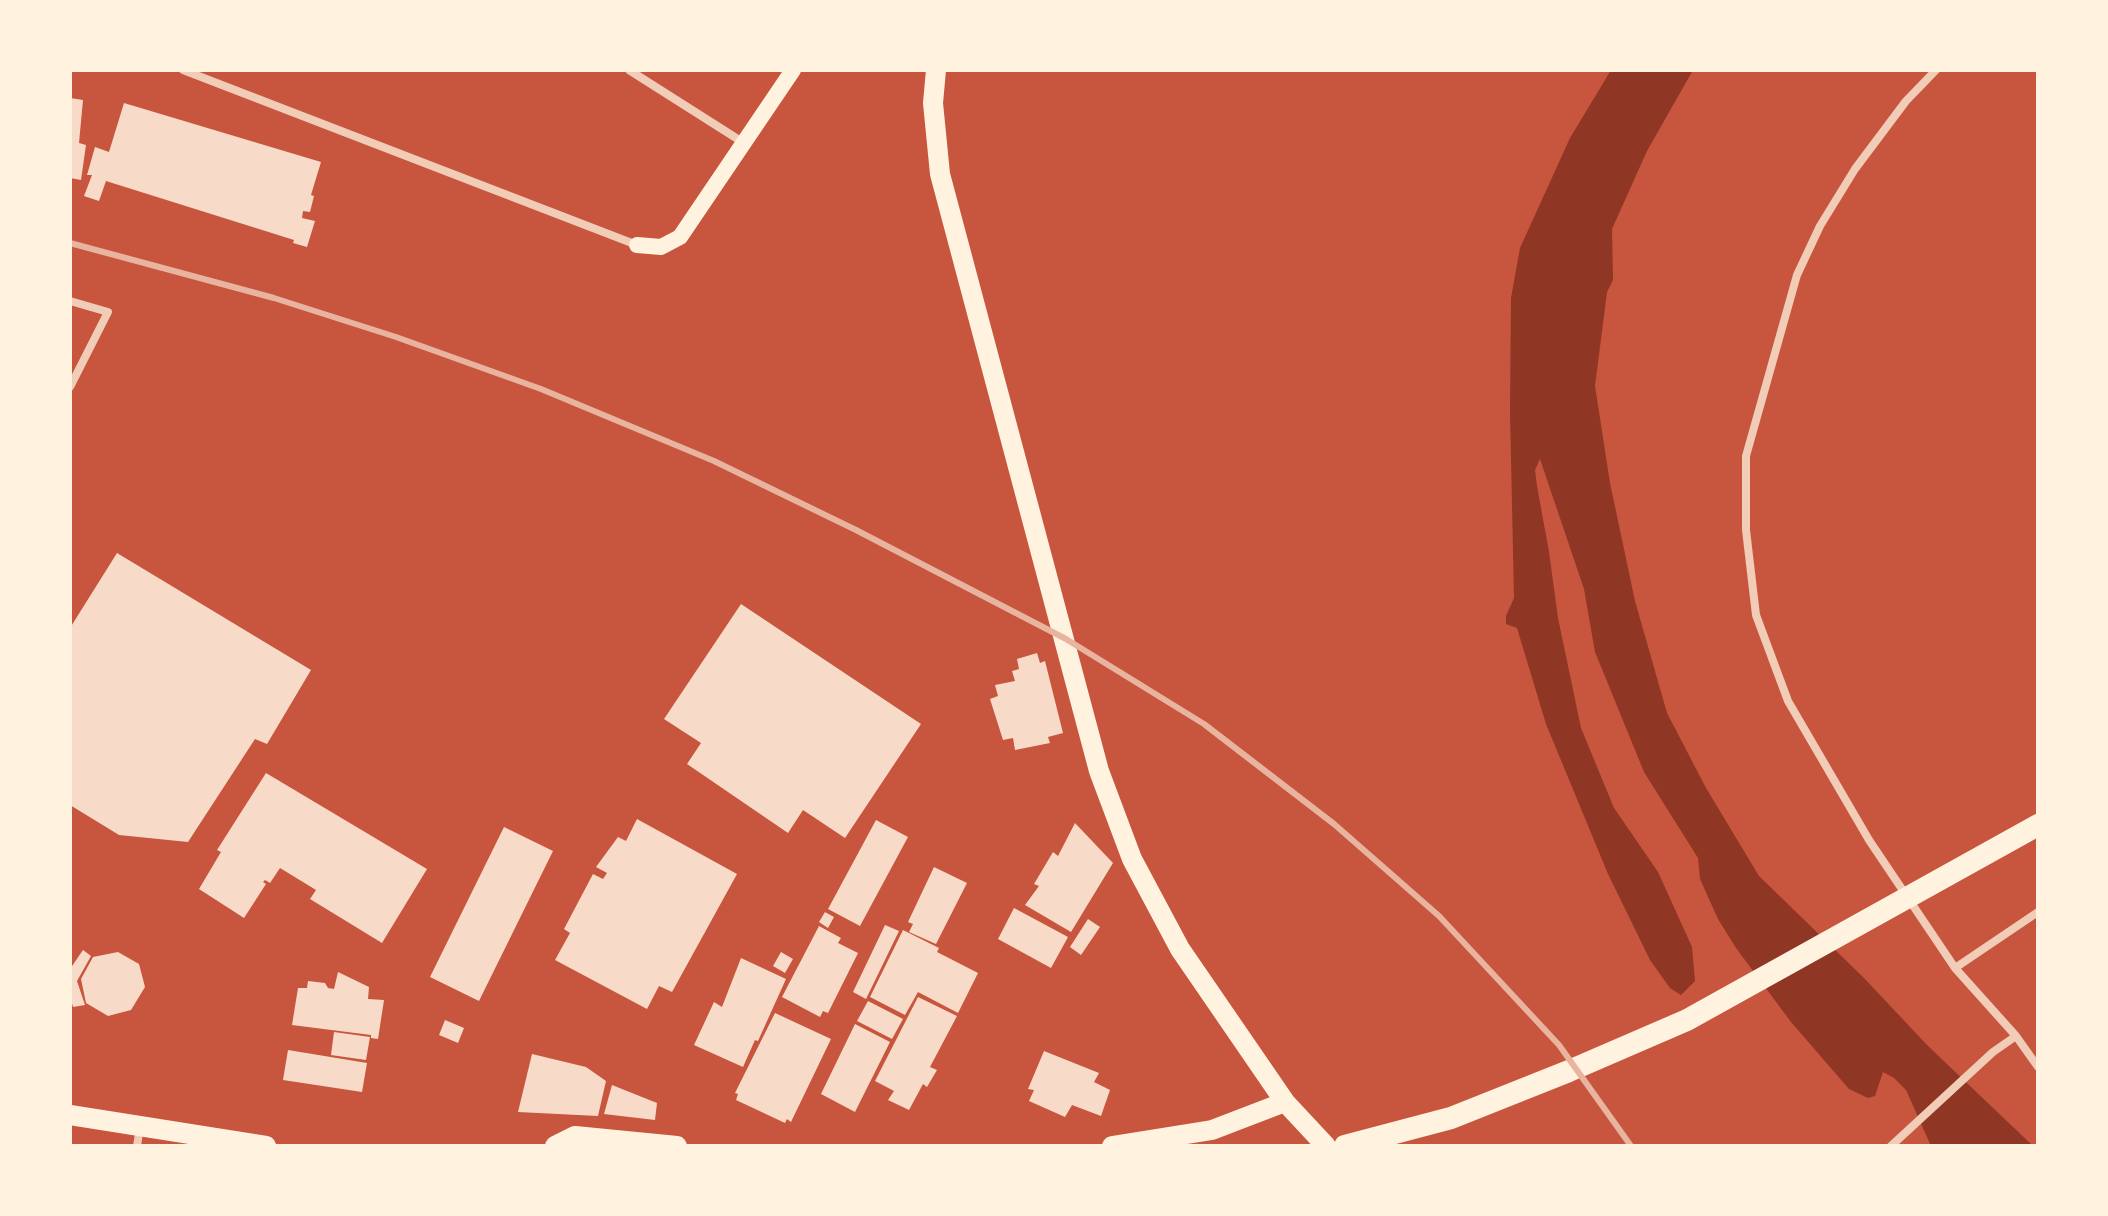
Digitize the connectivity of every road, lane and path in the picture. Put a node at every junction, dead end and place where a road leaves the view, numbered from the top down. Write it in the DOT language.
graph roads {
  1 [pos="183,70"];
  2 [pos="629,70"];
  3 [pos="793,70"];
  4 [pos="936,70"];
  5 [pos="1936,70"];
  6 [pos="744,144"];
  7 [pos="637,245"];
  8 [pos="70,301"];
  9 [pos="70,387"];
  10 [pos="2038,825"];
  11 [pos="2038,912"];
  12 [pos="1955,968"];
  13 [pos="2016,1036"];
  14 [pos="2038,1067"];
  15 [pos="1285,1102"];
  16 [pos="70,1115"];
  17 [pos="141,1125"];
  18 [pos="137,1146"];
  19 [pos="266,1146"];
  20 [pos="555,1146"];
  21 [pos="677,1146"];
  22 [pos="1112,1146"];
  23 [pos="1326,1146"];
  24 [pos="1345,1146"];
  25 [pos="1891,1146"];
  1 -- 7 [label="street"];
  2 -- 6 [label="street"];
  3 -- 6 [label="main road"];
  4 -- 15 [label="main road"];
  5 -- 12 [label="street"];
  6 -- 7 [label="main road"];
  8 -- 9 [label="street"];
  10 -- 24 [label="highway"];
  11 -- 12 [label="street"];
  12 -- 13 [label="street"];
  13 -- 14 [label="street"];
  13 -- 25 [label="street"];
  15 -- 22 [label="main road"];
  15 -- 23 [label="main road"];
  16 -- 17 [label="main road"];
  17 -- 18 [label="street"];
  17 -- 19 [label="main road"];
  20 -- 21 [label="main road"];
}
